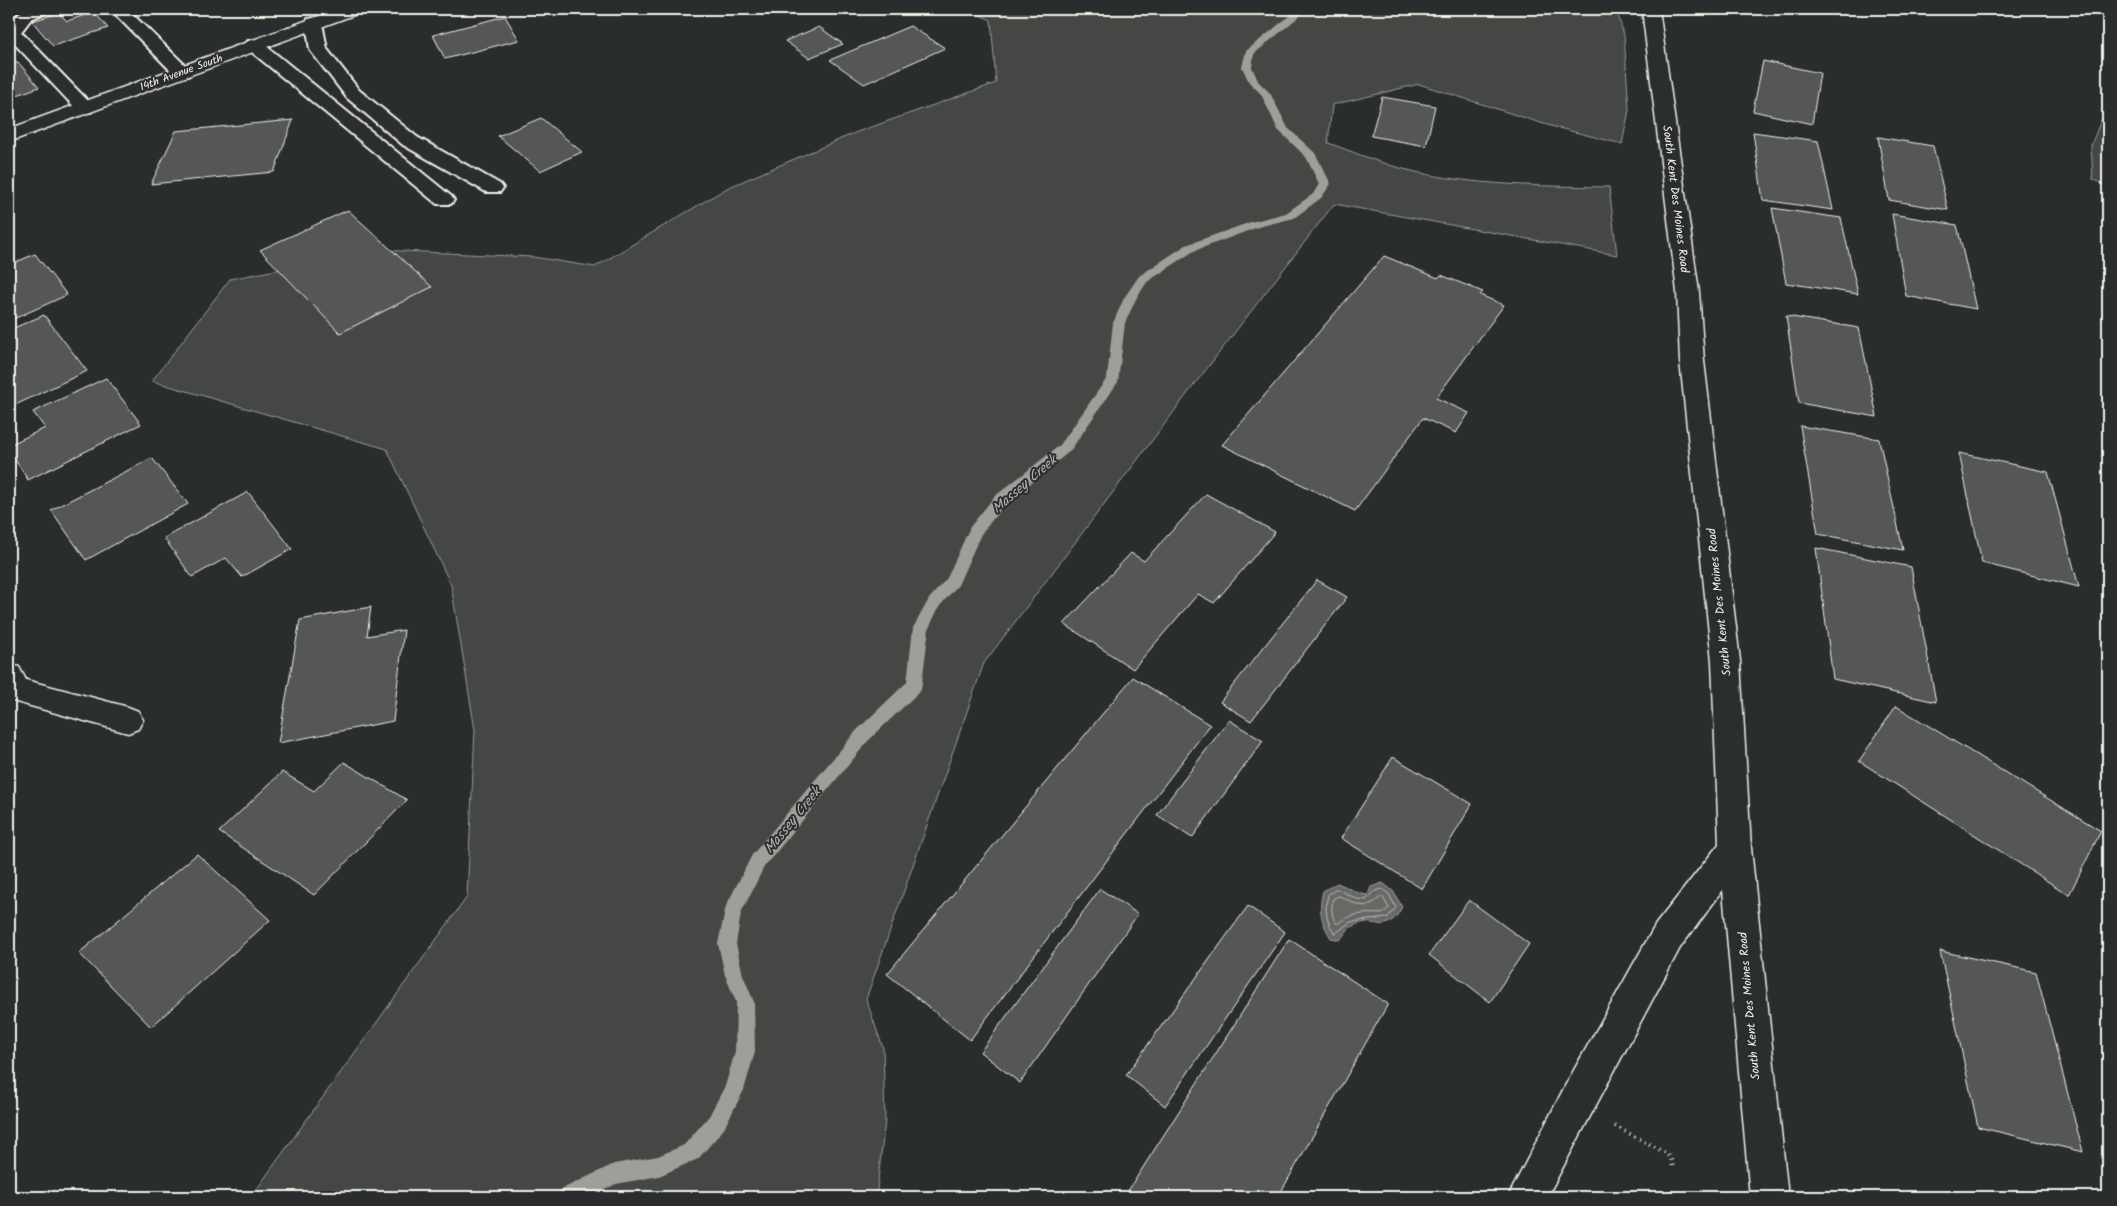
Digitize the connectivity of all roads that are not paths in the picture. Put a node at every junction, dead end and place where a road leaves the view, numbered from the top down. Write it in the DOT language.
graph roads {
  1 [pos="42,9"];
  2 [pos="118,9"];
  3 [pos="350,9"];
  4 [pos="1650,9"];
  5 [pos="314,23"];
  6 [pos="254,45"];
  7 [pos="182,72"];
  8 [pos="85,108"];
  9 [pos="9,136"];
  10 [pos="493,188"];
  11 [pos="444,200"];
  12 [pos="9,676"];
  13 [pos="128,720"];
  14 [pos="1735,848"];
  15 [pos="1527,1197"];
  16 [pos="1769,1197"];
  1 -- 8 [label="lane"];
  2 -- 7 [label="lane"];
  3 -- 5 [label="main road, 14th Avenue South"];
  4 -- 14 [label="main road, South Kent Des Moines Road"];
  5 -- 6 [label="main road, 14th Avenue South"];
  5 -- 10 [label="lane"];
  6 -- 7 [label="main road, 14th Avenue South"];
  6 -- 11 [label="lane"];
  7 -- 8 [label="main road, 14th Avenue South"];
  8 -- 9 [label="main road, 14th Avenue South"];
  12 -- 13 [label="main road"];
  14 -- 15 [label="main road"];
  14 -- 16 [label="main road, South Kent Des Moines Road"];
}
